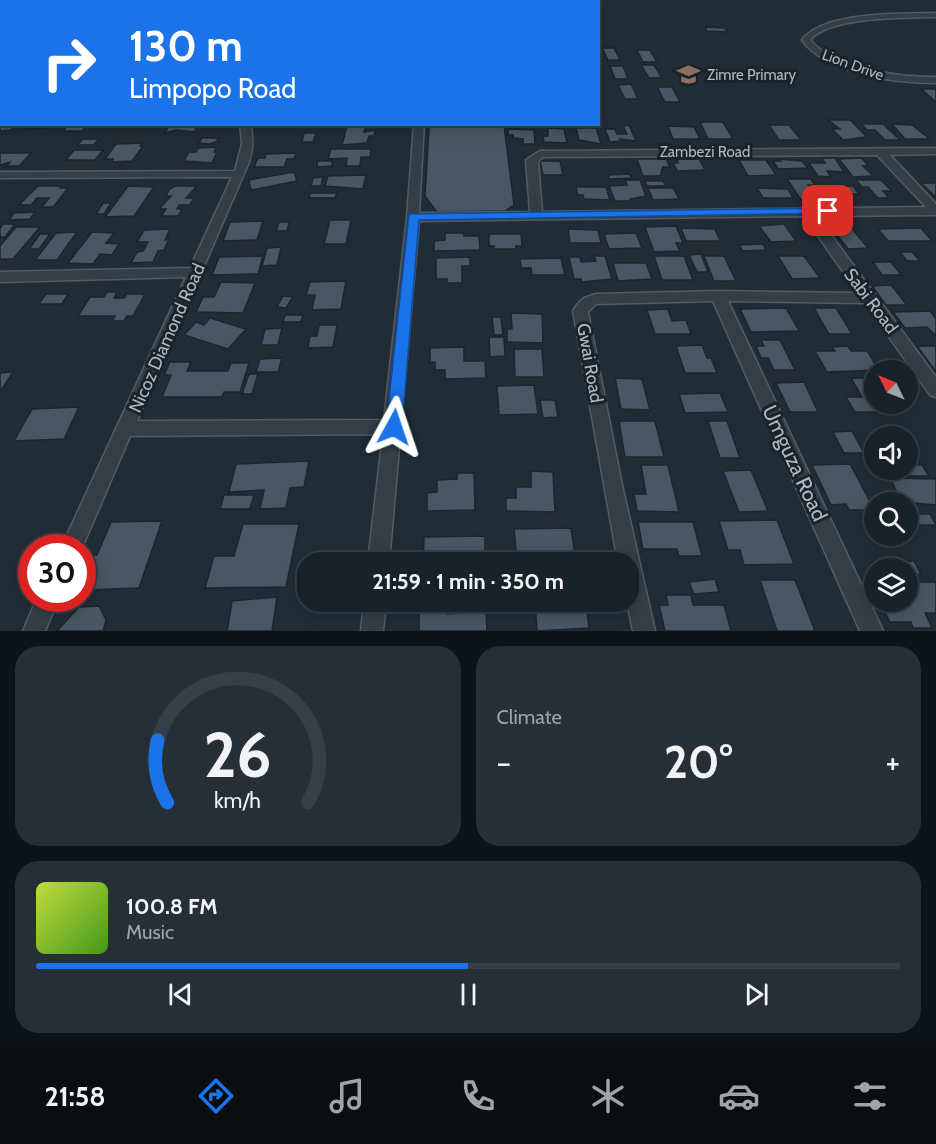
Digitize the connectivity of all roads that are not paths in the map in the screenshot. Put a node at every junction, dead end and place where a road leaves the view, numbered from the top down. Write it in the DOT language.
graph roads {
  1 [pos="936,15"];
  2 [pos="936,80"];
  3 [pos="246,126"];
  4 [pos="419,126"];
  5 [pos="880,151"];
  6 [pos="936,151"];
  7 [pos="238,174"];
  8 [pos="0,175"];
  9 [pos="807,211"];
  10 [pos="936,211"];
  11 [pos="536,215"];
  12 [pos="413,217"];
  13 [pos="196,272"];
  14 [pos="0,277"];
  15 [pos="718,296"];
  16 [pos="867,298"];
  17 [pos="936,390"];
  18 [pos="394,427"];
  19 [pos="126,429"];
  20 [pos="77,534"];
  21 [pos="380,552"];
  22 [pos="42,612"];
  23 [pos="374,612"];
  24 [pos="34,631"];
  25 [pos="372,631"];
  26 [pos="644,631"];
  27 [pos="872,631"];
  1 -- 2 [label="street, Lion Drive"];
  3 -- 7 [label="street, Nicoz Diamond Road"];
  4 -- 12 [label="street"];
  5 -- 6 [label="street, Zambezi Road"];
  5 -- 10 [label="street"];
  5 -- 11 [label="street, Zambezi Road"];
  7 -- 8 [label="street"];
  7 -- 13 [label="street, Nicoz Diamond Road"];
  9 -- 10 [label="street"];
  9 -- 11 [label="street"];
  9 -- 16 [label="street, Sabi Road"];
  11 -- 12 [label="street"];
  12 -- 18 [label="street"];
  13 -- 14 [label="street"];
  13 -- 19 [label="street, Nicoz Diamond Road"];
  15 -- 16 [label="street, Gwai Road"];
  15 -- 26 [label="street, Gwai Road"];
  15 -- 27 [label="street, Umguza Road"];
  16 -- 17 [label="street, Sabi Road"];
  18 -- 19 [label="street"];
  18 -- 21 [label="street"];
  19 -- 20 [label="street, Nicoz Diamond Road"];
  22 -- 24 [label="street"];
  23 -- 25 [label="street"];
}
